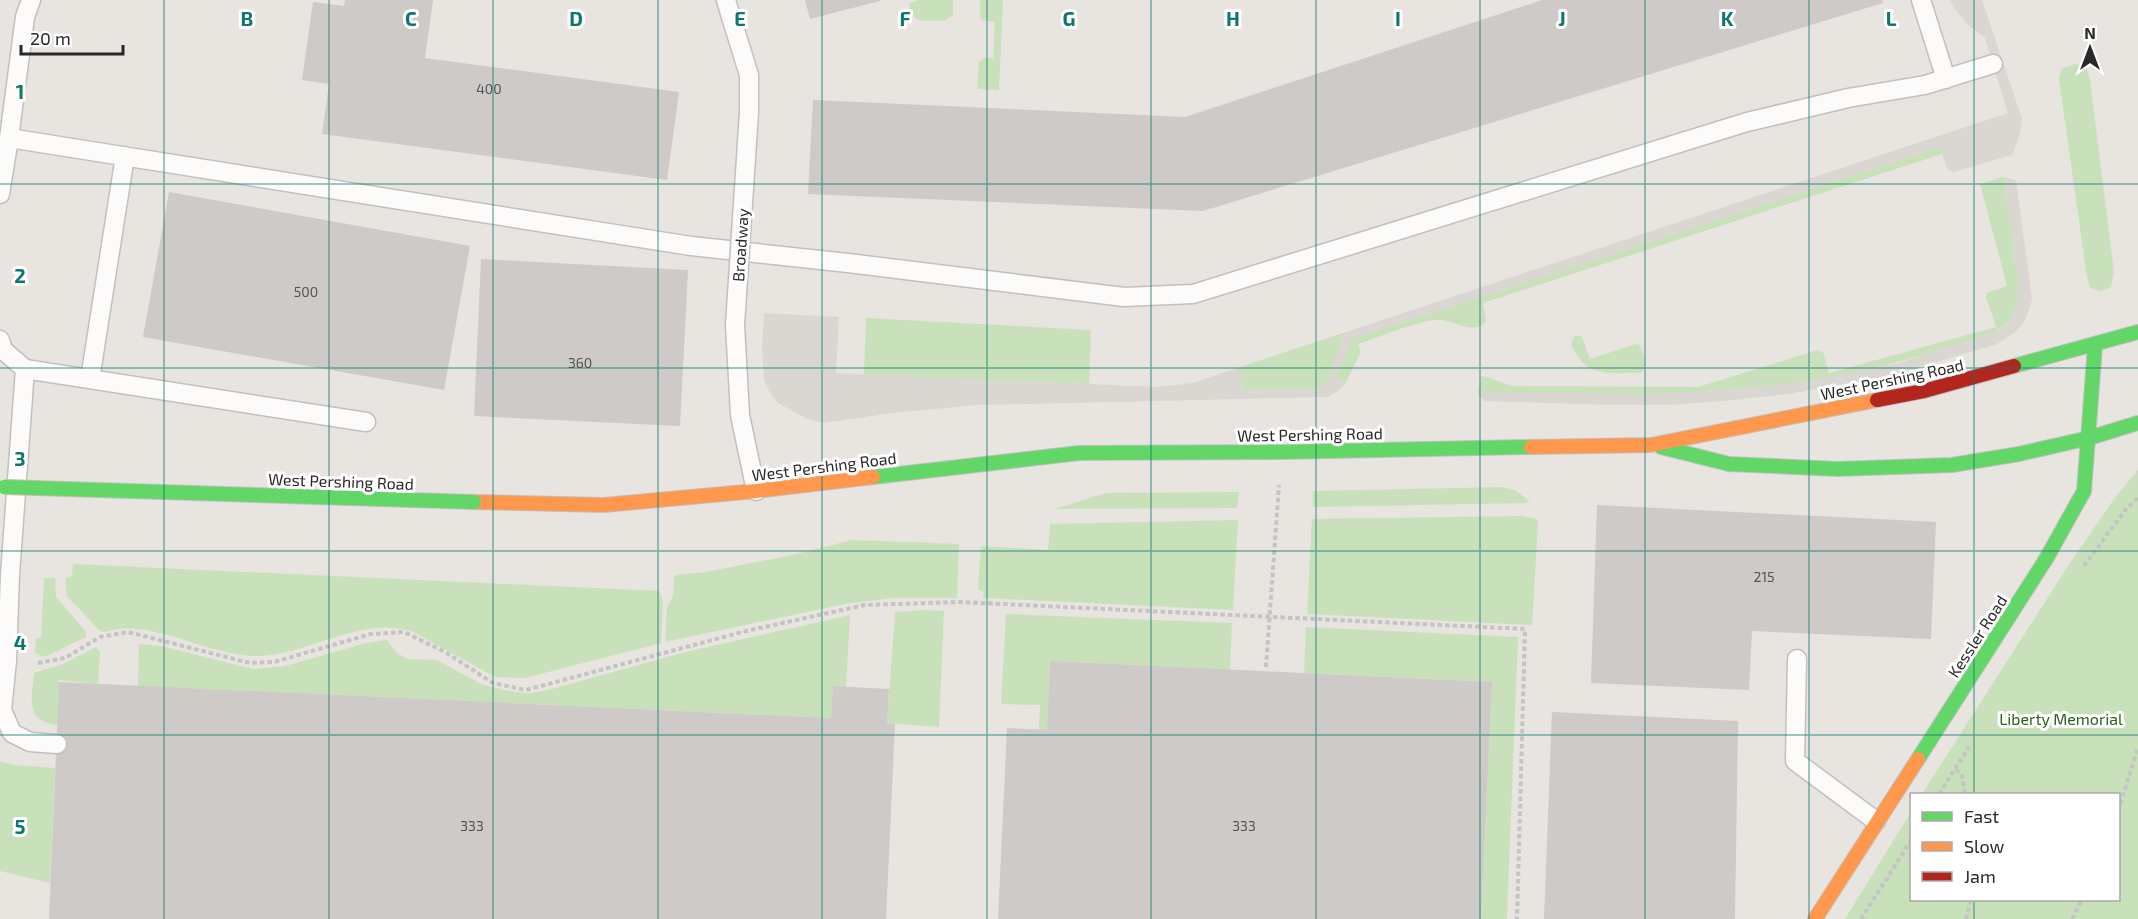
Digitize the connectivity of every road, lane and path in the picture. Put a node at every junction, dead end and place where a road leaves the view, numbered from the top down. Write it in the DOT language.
graph roads {
  1 [pos="31,0"];
  2 [pos="1921,0"];
  3 [pos="729,8"];
  4 [pos="1993,64"];
  5 [pos="1946,79"];
  6 [pos="9,138"];
  7 [pos="125,156"];
  8 [pos="0,194"];
  9 [pos="2138,332"];
  10 [pos="0,340"];
  11 [pos="2096,346"];
  12 [pos="25,369"];
  13 [pos="90,379"];
  14 [pos="366,422"];
  15 [pos="2138,423"];
  16 [pos="2089,438"];
  17 [pos="1651,445"];
  18 [pos="1281,452"];
  19 [pos="0,487"];
  20 [pos="756,491"];
  21 [pos="1270,617"];
  22 [pos="1797,659"];
  23 [pos="38,663"];
  24 [pos="1266,666"];
  25 [pos="57,744"];
  26 [pos="2138,748"];
  27 [pos="1956,769"];
  28 [pos="1965,793"];
  29 [pos="2120,805"];
  30 [pos="1876,821"];
  31 [pos="1910,841"];
  32 [pos="1971,901"];
  33 [pos="2081,901"];
  34 [pos="1516,919"];
  35 [pos="1815,919"];
  36 [pos="1861,919"];
  37 [pos="1966,919"];
  38 [pos="2072,919"];
  1 -- 6 [label="lane"];
  2 -- 5 [label="lane"];
  3 -- 20 [label="lane, Broadway, bridge"];
  4 -- 5 [label="lane"];
  5 -- 7 [label="lane"];
  6 -- 7 [label="lane"];
  6 -- 8 [label="lane"];
  7 -- 13 [label="lane"];
  9 -- 11 [label="main road, West Pershing Road"];
  10 -- 12 [label="lane"];
  11 -- 16 [label="main road, Kessler Road"];
  11 -- 17 [label="main road, West Pershing Road"];
  12 -- 13 [label="lane"];
  12 -- 25 [label="lane"];
  13 -- 14 [label="lane"];
  15 -- 16 [label="main road, West Pershing Road"];
  16 -- 17 [label="main road, West Pershing Road"];
  16 -- 30 [label="main road, Kessler Road"];
  17 -- 18 [label="main road, West Pershing Road"];
  18 -- 20 [label="main road, West Pershing Road"];
  18 -- 21 [label="path"];
  19 -- 20 [label="main road, West Pershing Road, bridge"];
  21 -- 23 [label="path"];
  21 -- 24 [label="path"];
  21 -- 34 [label="path"];
  22 -- 30 [label="lane"];
  26 -- 29 [label="path"];
  27 -- 28 [label="path"];
  30 -- 35 [label="main road, Kessler Road"];
  31 -- 36 [label="path"];
  32 -- 37 [label="path"];
  33 -- 38 [label="path"];
}
